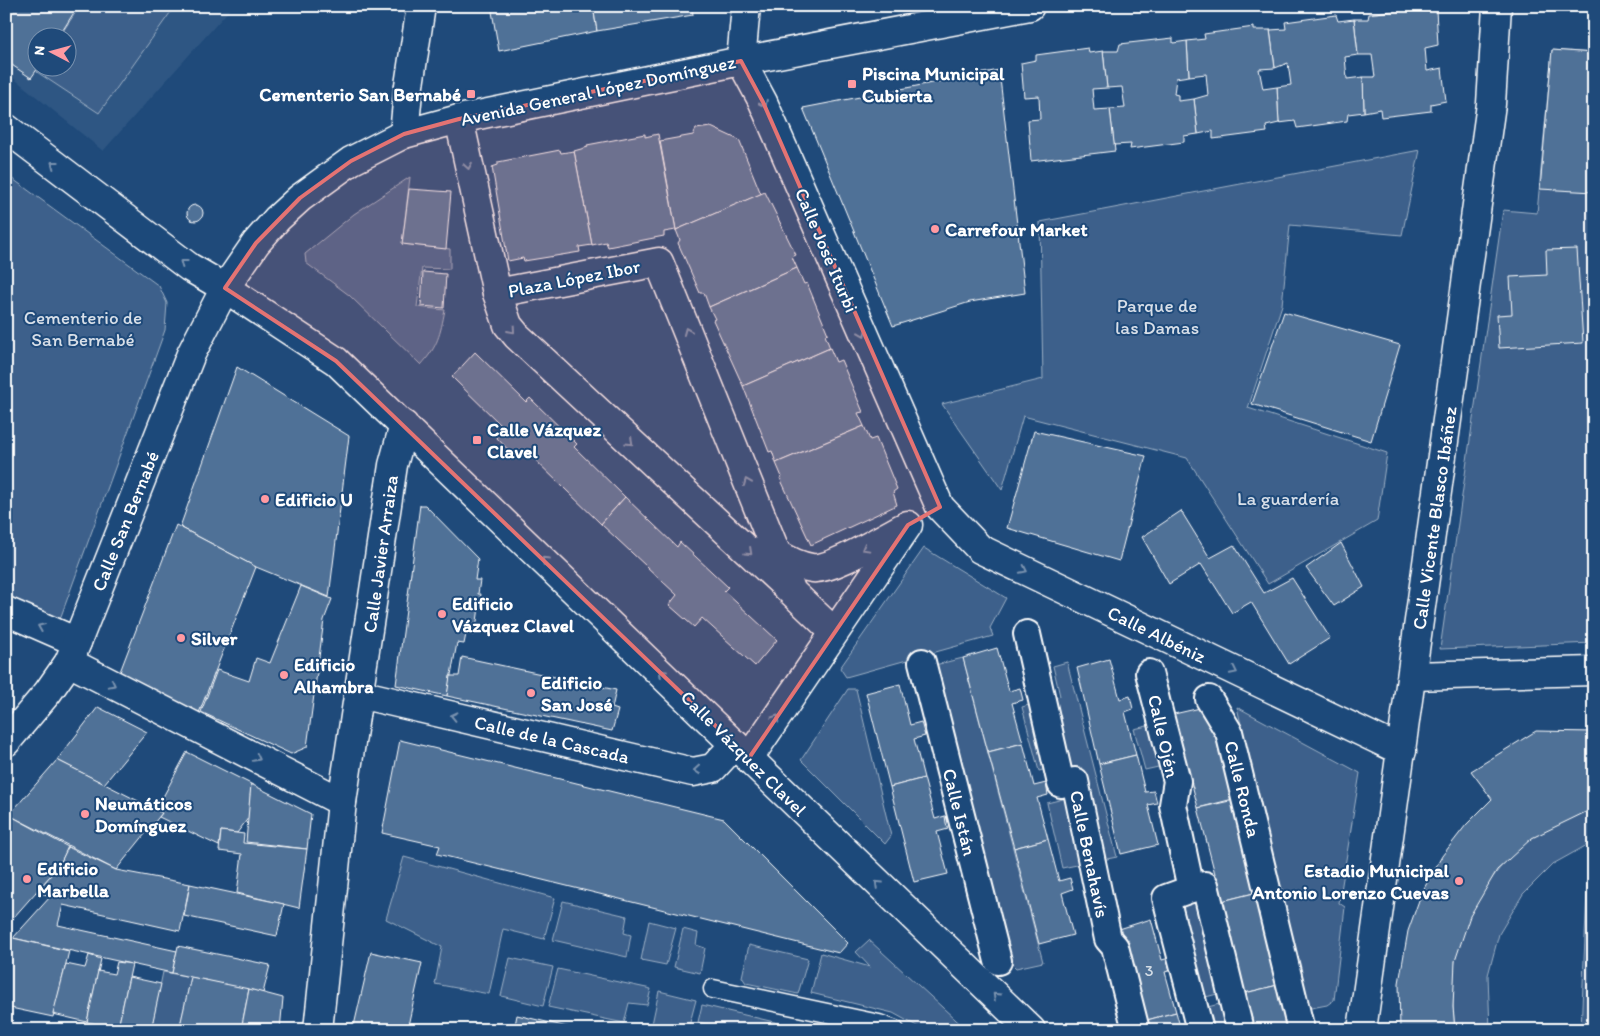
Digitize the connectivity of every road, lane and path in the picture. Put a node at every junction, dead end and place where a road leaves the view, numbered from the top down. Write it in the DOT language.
graph roads {
  1 [pos="421,6"];
  2 [pos="746,6"];
  3 [pos="1030,6"];
  4 [pos="1497,6"];
  5 [pos="741,61"];
  6 [pos="459,118"];
  7 [pos="6,128"];
  8 [pos="404,134"];
  9 [pos="225,288"];
  10 [pos="497,293"];
  11 [pos="404,425"];
  12 [pos="936,499"];
  13 [pos="908,525"];
  14 [pos="776,553"];
  15 [pos="792,592"];
  16 [pos="6,611"];
  17 [pos="834,632"];
  18 [pos="1027,634"];
  19 [pos="73,652"];
  20 [pos="922,662"];
  21 [pos="1594,672"];
  22 [pos="1149,673"];
  23 [pos="1412,676"];
  24 [pos="359,694"];
  25 [pos="1209,699"];
  26 [pos="6,742"];
  27 [pos="742,751"];
  28 [pos="1402,751"];
  29 [pos="342,802"];
  30 [pos="1191,889"];
  31 [pos="998,961"];
  32 [pos="713,989"];
  33 [pos="318,1030"];
  34 [pos="895,1030"];
  35 [pos="1031,1030"];
  36 [pos="1136,1030"];
  37 [pos="1200,1030"];
  38 [pos="1240,1030"];
  39 [pos="1301,1030"];
  40 [pos="1362,1030"];
  1 -- 8 [label="street"];
  2 -- 5 [label="street"];
  3 -- 5 [label="street, Avenida General López Domínguez"];
  4 -- 23 [label="street, Calle Vicente Blasco Ibáñez"];
  5 -- 6 [label="street, Avenida General López Domínguez"];
  5 -- 12 [label="street, Calle José Iturbi, one-way"];
  6 -- 8 [label="street, Avenida General López Domínguez"];
  6 -- 10 [label="street, one-way"];
  9 -- 7 [label="street, Calle Vázquez Clavel, one-way"];
  8 -- 9 [label="street, Avenida General López Domínguez"];
  9 -- 11 [label="street, Calle Vázquez Clavel"];
  9 -- 19 [label="street, Calle San Bernabé"];
  14 -- 10 [label="street, Plaza López Ibor, one-way"];
  10 -- 15 [label="street, Plaza López Ibor, one-way"];
  11 -- 24 [label="street, Calle Javier Arraiza"];
  27 -- 11 [label="street, Calle Vázquez Clavel, one-way"];
  12 -- 13 [label="street"];
  12 -- 28 [label="street, Calle Albéniz, one-way"];
  13 -- 14 [label="street, one-way"];
  13 -- 17 [label="street, Calle de la Cascada"];
  14 -- 15 [label="street, Plaza López Ibor"];
  15 -- 17 [label="street, Plaza López Ibor"];
  19 -- 16 [label="street, one-way"];
  27 -- 17 [label="street, Calle de la Cascada, one-way"];
  18 -- 36 [label="street, Calle Benahavís"];
  19 -- 26 [label="street, Calle San Bernabé"];
  19 -- 29 [label="street, one-way"];
  20 -- 31 [label="street, Calle Istán"];
  21 -- 23 [label="street"];
  22 -- 30 [label="street, Calle Ojén"];
  23 -- 28 [label="street, Calle Vicente Blasco Ibáñez"];
  27 -- 24 [label="street, Calle de la Cascada, one-way"];
  24 -- 29 [label="street, Calle Javier Arraiza"];
  25 -- 39 [label="street, Calle Ronda"];
  35 -- 27 [label="street, Calle Vázquez Clavel, one-way"];
  28 -- 40 [label="street, Calle Vicente Blasco Ibáñez"];
  29 -- 33 [label="street, Calle Javier Arraiza"];
  30 -- 37 [label="street"];
  30 -- 38 [label="street"];
  32 -- 34 [label="lane"];
}
